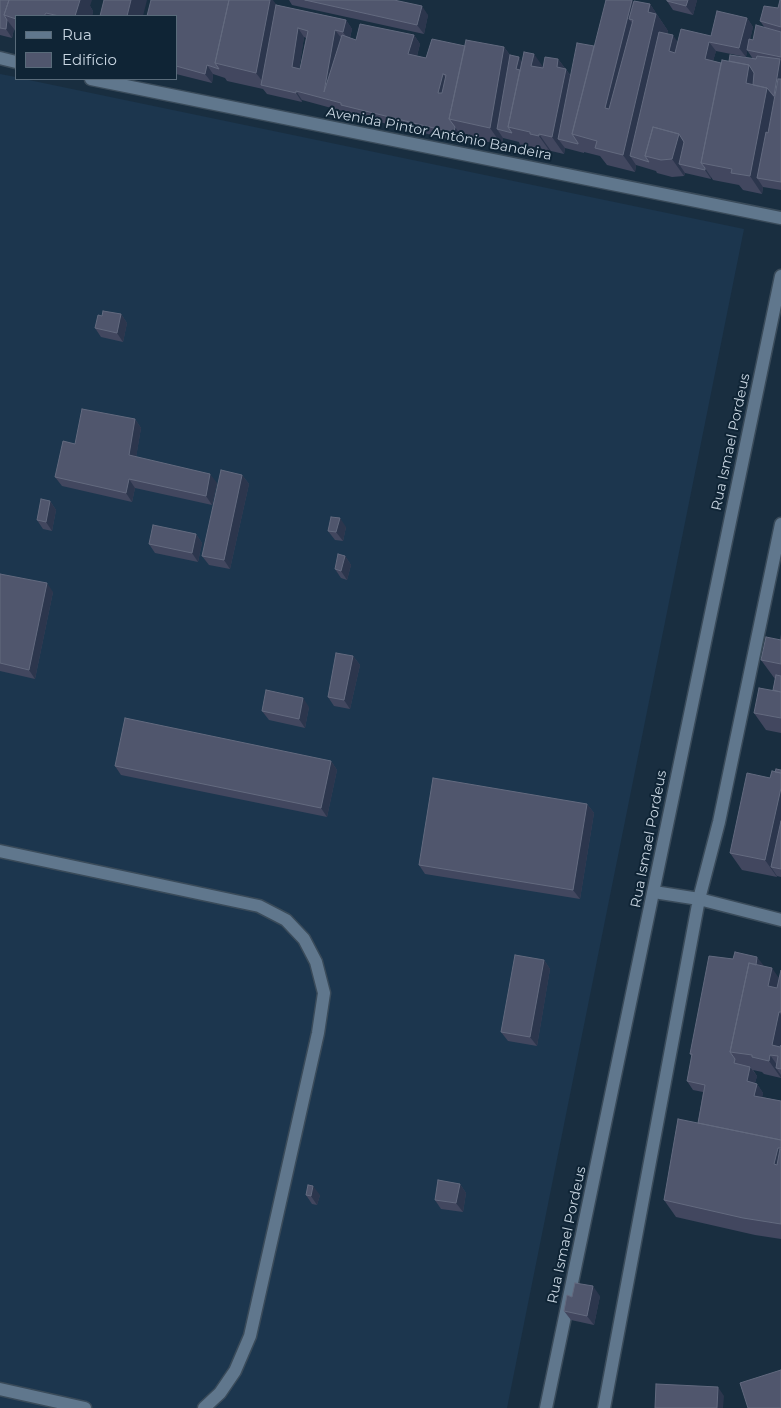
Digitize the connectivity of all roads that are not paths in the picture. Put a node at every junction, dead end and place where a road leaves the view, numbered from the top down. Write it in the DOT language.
graph roads {
  1 [pos="0,58"];
  2 [pos="15,62"];
  3 [pos="101,80"];
  4 [pos="131,83"];
  5 [pos="781,218"];
  6 [pos="781,276"];
  7 [pos="781,524"];
  8 [pos="0,852"];
  9 [pos="654,892"];
  10 [pos="699,900"];
  11 [pos="781,920"];
  12 [pos="0,1389"];
  13 [pos="85,1408"];
  14 [pos="204,1408"];
  15 [pos="546,1408"];
  16 [pos="604,1408"];
  1 -- 2 [label="street"];
  3 -- 4 [label="street, Avenida Pintor Antônio Bandeira"];
  4 -- 5 [label="street, Avenida Pintor Antônio Bandeira"];
  6 -- 9 [label="street, Rua Ismael Pordeus"];
  7 -- 10 [label="street"];
  8 -- 14 [label="street"];
  9 -- 10 [label="street"];
  9 -- 15 [label="street, Rua Ismael Pordeus"];
  10 -- 11 [label="street"];
  10 -- 16 [label="street"];
  12 -- 13 [label="street"];
}
